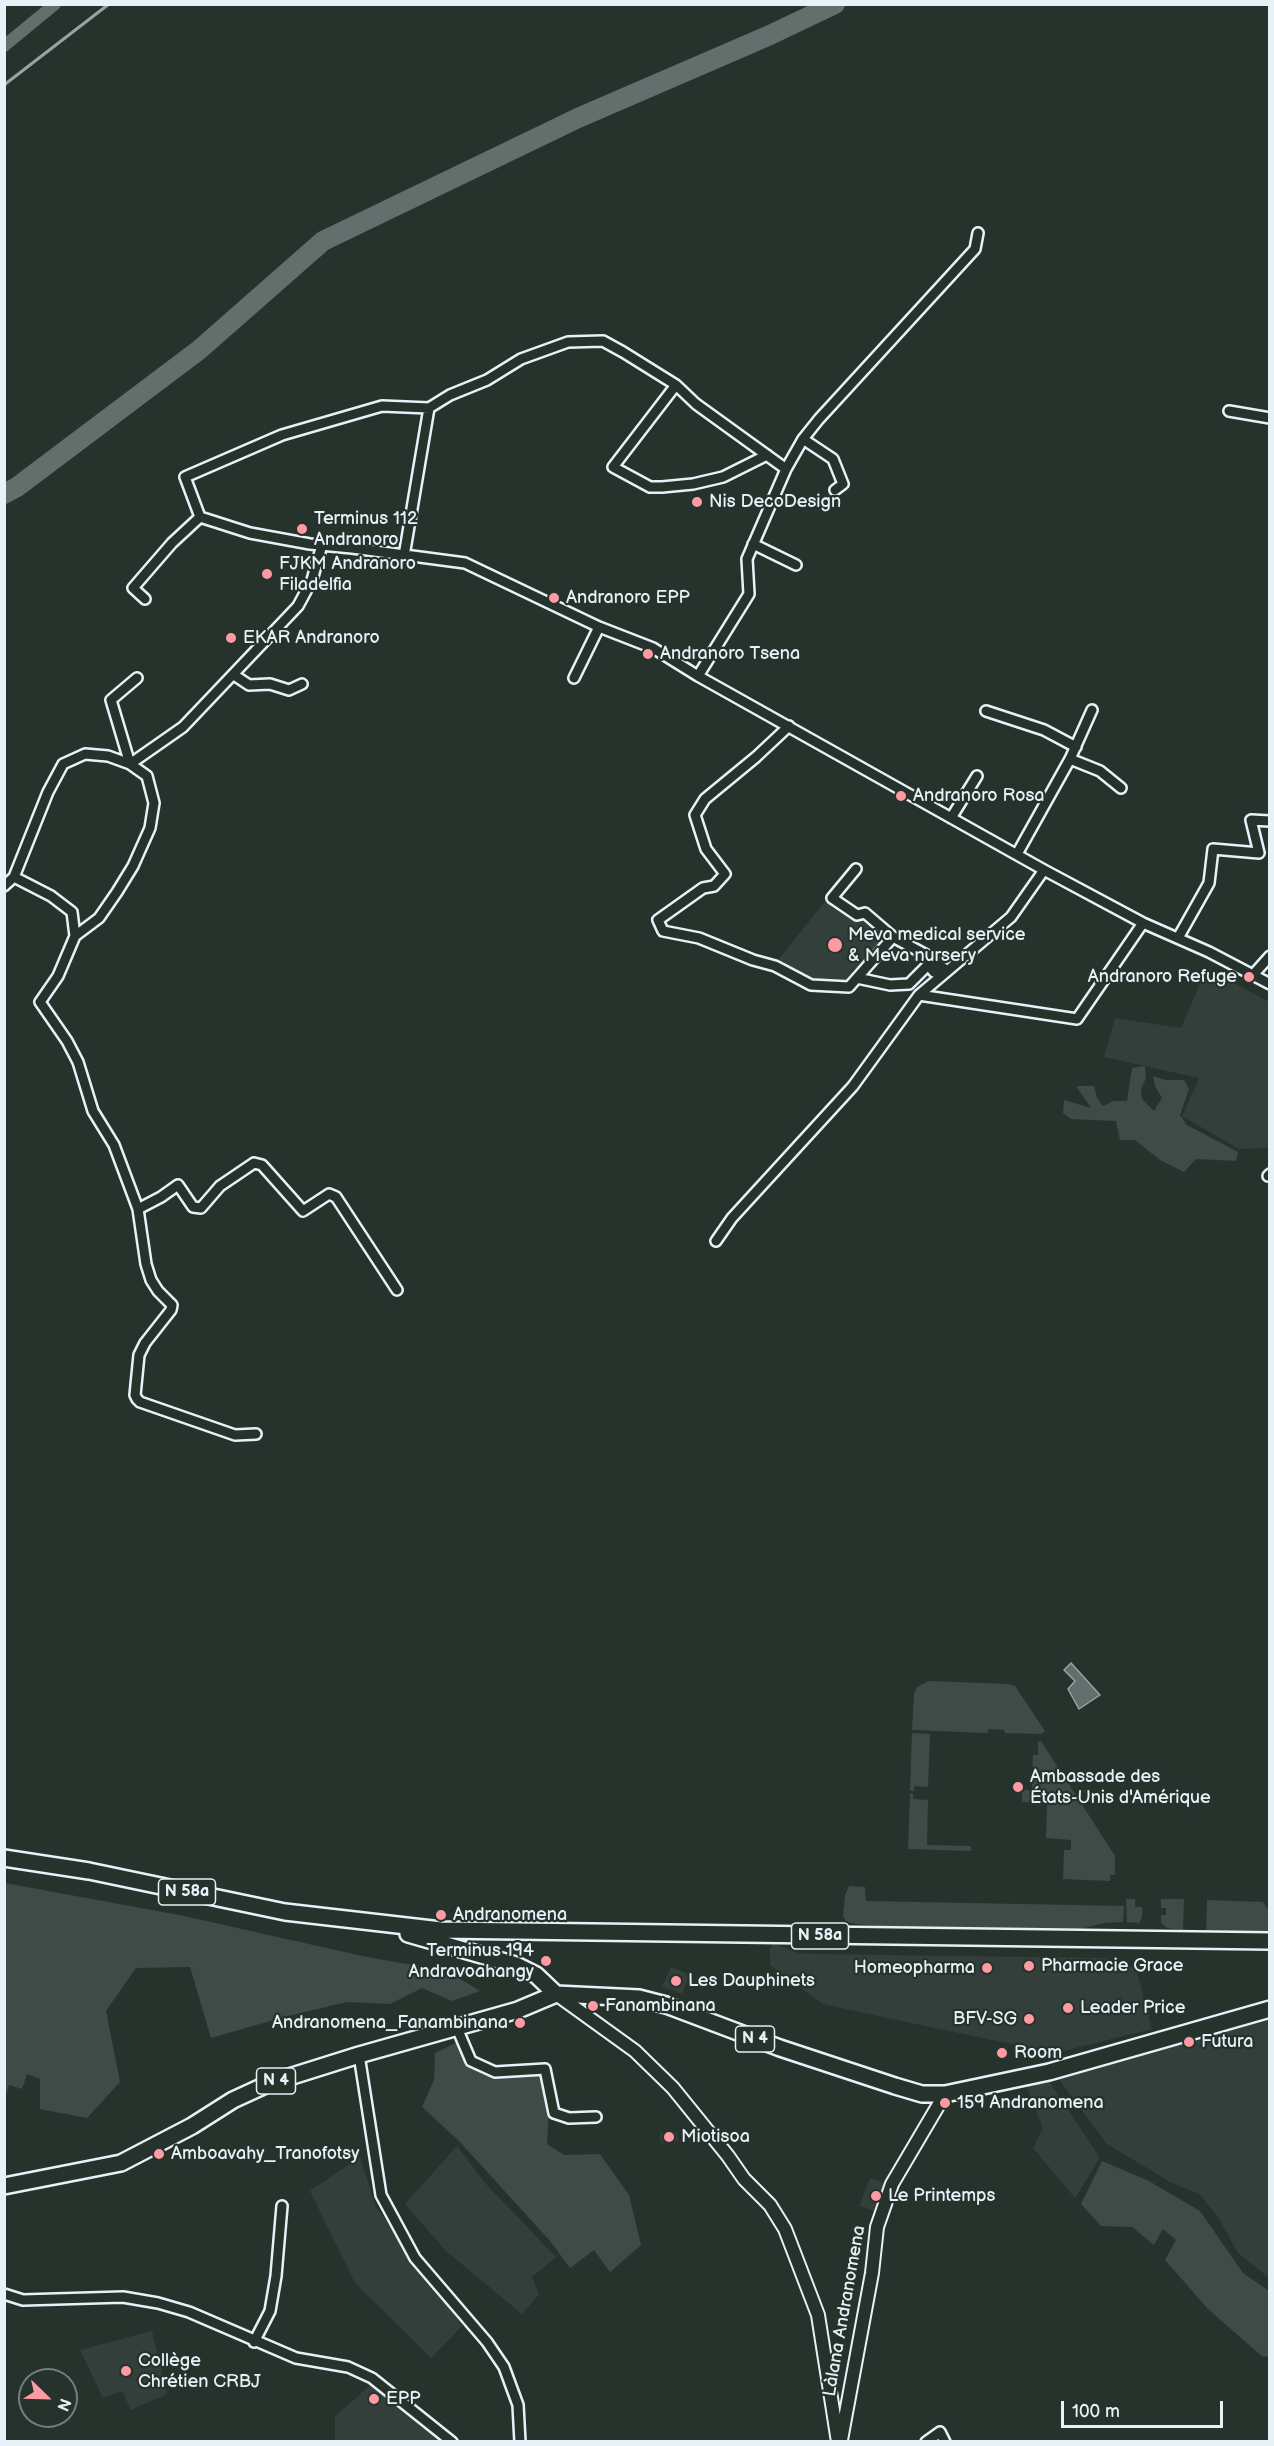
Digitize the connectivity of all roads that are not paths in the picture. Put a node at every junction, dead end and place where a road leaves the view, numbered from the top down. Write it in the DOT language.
graph roads {
  1 [pos="978,233"];
  2 [pos="676,385"];
  3 [pos="429,408"];
  4 [pos="1229,411"];
  5 [pos="1269,418"];
  6 [pos="804,439"];
  7 [pos="767,455"];
  8 [pos="786,469"];
  9 [pos="835,490"];
  10 [pos="200,517"];
  11 [pos="753,544"];
  12 [pos="322,546"];
  13 [pos="404,556"];
  14 [pos="796,565"];
  15 [pos="145,599"];
  16 [pos="599,627"];
  17 [pos="234,675"];
  18 [pos="698,676"];
  19 [pos="137,678"];
  20 [pos="573,678"];
  21 [pos="302,684"];
  22 [pos="1092,710"];
  23 [pos="986,711"];
  24 [pos="789,726"];
  25 [pos="1076,747"];
  26 [pos="1070,759"];
  27 [pos="130,764"];
  28 [pos="977,776"];
  29 [pos="1121,788"];
  30 [pos="951,818"];
  31 [pos="1269,821"];
  32 [pos="1017,854"];
  33 [pos="856,869"];
  34 [pos="1044,870"];
  35 [pos="14,877"];
  36 [pos="4,886"];
  37 [pos="1143,923"];
  38 [pos="75,936"];
  39 [pos="893,937"];
  40 [pos="1179,938"];
  41 [pos="1269,956"];
  42 [pos="947,971"];
  43 [pos="1253,975"];
  44 [pos="856,978"];
  45 [pos="1269,984"];
  46 [pos="919,995"];
  47 [pos="138,1209"];
  48 [pos="717,1241"];
  49 [pos="397,1290"];
  50 [pos="256,1434"];
  51 [pos="4,1858"];
  52 [pos="371,1923"];
  53 [pos="1269,1941"];
  54 [pos="556,1994"];
  55 [pos="1269,2009"];
  56 [pos="457,2028"];
  57 [pos="359,2055"];
  58 [pos="945,2094"];
  59 [pos="596,2117"];
  60 [pos="4,2186"];
  61 [pos="282,2206"];
  62 [pos="4,2294"];
  63 [pos="254,2342"];
  64 [pos="452,2442"];
  65 [pos="520,2442"];
  66 [pos="839,2442"];
  67 [pos="926,2442"];
  68 [pos="945,2442"];
  1 -- 6 [label="street"];
  2 -- 3 [label="street"];
  2 -- 7 [label="street"];
  2 -- 7 [label="street"];
  3 -- 10 [label="street"];
  3 -- 13 [label="street"];
  4 -- 5 [label="street"];
  6 -- 8 [label="street"];
  6 -- 9 [label="street"];
  7 -- 8 [label="street"];
  8 -- 11 [label="street"];
  10 -- 12 [label="street"];
  10 -- 15 [label="street"];
  11 -- 14 [label="street"];
  11 -- 18 [label="street"];
  12 -- 13 [label="street"];
  12 -- 17 [label="street"];
  13 -- 16 [label="street"];
  16 -- 18 [label="street"];
  16 -- 20 [label="street"];
  17 -- 21 [label="street"];
  17 -- 27 [label="street"];
  18 -- 24 [label="street"];
  19 -- 27 [label="street"];
  22 -- 25 [label="street"];
  23 -- 25 [label="street"];
  24 -- 30 [label="street"];
  24 -- 44 [label="street"];
  25 -- 26 [label="street"];
  26 -- 29 [label="street"];
  26 -- 32 [label="street"];
  27 -- 35 [label="street"];
  27 -- 38 [label="street"];
  28 -- 30 [label="street"];
  30 -- 32 [label="street"];
  31 -- 40 [label="street"];
  32 -- 34 [label="street"];
  33 -- 39 [label="street"];
  34 -- 37 [label="street"];
  34 -- 42 [label="street"];
  35 -- 36 [label="street"];
  35 -- 38 [label="street"];
  37 -- 40 [label="street"];
  37 -- 46 [label="street"];
  38 -- 47 [label="street"];
  39 -- 42 [label="street"];
  39 -- 44 [label="street"];
  40 -- 43 [label="street"];
  41 -- 43 [label="street"];
  42 -- 44 [label="street"];
  42 -- 46 [label="street"];
  43 -- 45 [label="street"];
  46 -- 48 [label="street"];
  47 -- 49 [label="street"];
  47 -- 50 [label="street"];
  51 -- 52 [label="main road, N 58a"];
  52 -- 53 [label="main road, N 58a"];
  52 -- 54 [label="main road"];
  54 -- 56 [label="main road, N 4"];
  54 -- 58 [label="main road, N 4"];
  54 -- 66 [label="street, Làlana Andranomena"];
  55 -- 58 [label="main road, N 4"];
  56 -- 57 [label="main road, N 4"];
  56 -- 59 [label="street"];
  57 -- 60 [label="main road, N 4"];
  57 -- 65 [label="street"];
  58 -- 66 [label="street, Làlana Andranomena"];
  61 -- 63 [label="street"];
  62 -- 63 [label="street"];
  63 -- 64 [label="street"];
  67 -- 68 [label="street"];
}
